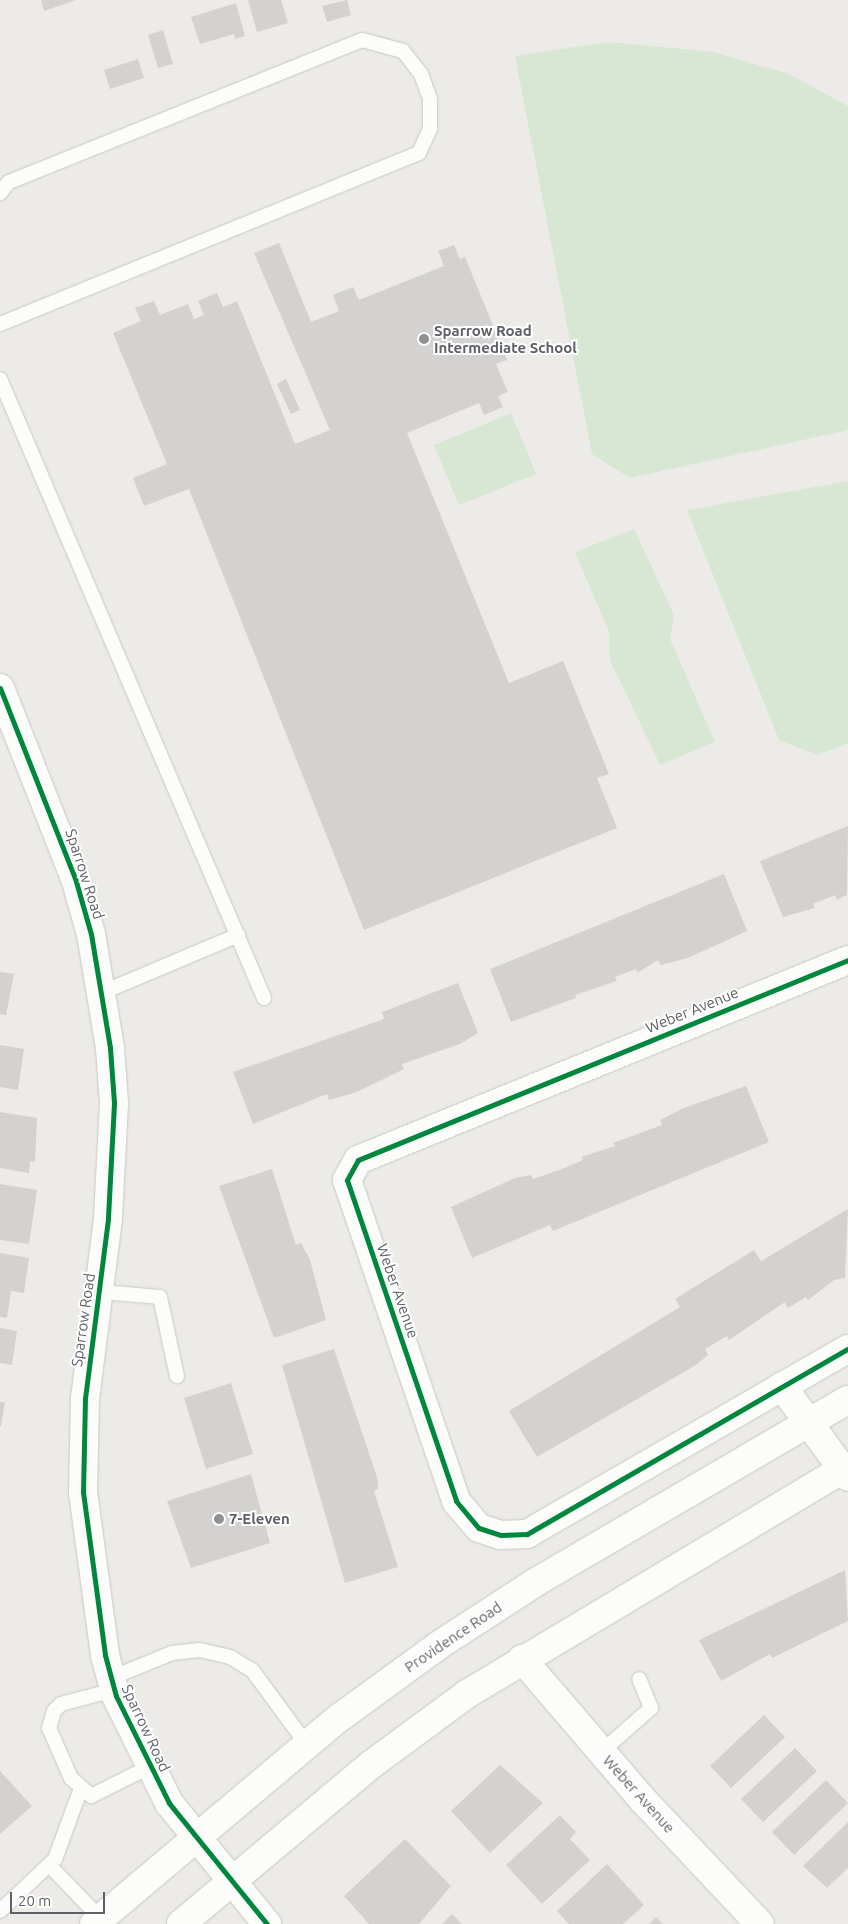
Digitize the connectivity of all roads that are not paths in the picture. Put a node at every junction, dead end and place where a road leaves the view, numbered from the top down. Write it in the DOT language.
graph roads {
  1 [pos="0,193"];
  2 [pos="0,324"];
  3 [pos="0,379"];
  4 [pos="0,688"];
  5 [pos="238,935"];
  6 [pos="848,960"];
  7 [pos="101,993"];
  8 [pos="264,998"];
  9 [pos="101,1292"];
  10 [pos="848,1349"];
  11 [pos="177,1376"];
  12 [pos="782,1386"];
  13 [pos="848,1400"];
  14 [pos="808,1424"];
  15 [pos="846,1471"];
  16 [pos="522,1659"];
  17 [pos="639,1679"];
  18 [pos="112,1684"];
  19 [pos="307,1745"];
  20 [pos="602,1752"];
  21 [pos="149,1767"];
  22 [pos="80,1791"];
  23 [pos="195,1839"];
  24 [pos="50,1866"];
  25 [pos="230,1884"];
  26 [pos="0,1911"];
  27 [pos="97,1921"];
  28 [pos="181,1924"];
  29 [pos="267,1924"];
  30 [pos="760,1924"];
  1 -- 2 [label="lane"];
  3 -- 5 [label="lane"];
  4 -- 7 [label="street, Sparrow Road"];
  5 -- 7 [label="lane"];
  5 -- 8 [label="lane"];
  6 -- 12 [label="street, Weber Avenue"];
  7 -- 9 [label="street, Sparrow Road"];
  9 -- 11 [label="lane"];
  9 -- 18 [label="street, Sparrow Road"];
  10 -- 12 [label="street, Weber Avenue"];
  12 -- 14 [label="street"];
  13 -- 14 [label="street, Providence Road"];
  14 -- 15 [label="street"];
  14 -- 19 [label="street, Providence Road"];
  15 -- 16 [label="street"];
  16 -- 20 [label="street, Weber Avenue"];
  16 -- 25 [label="street"];
  17 -- 20 [label="lane"];
  18 -- 19 [label="lane"];
  18 -- 21 [label="street, Sparrow Road"];
  18 -- 22 [label="lane"];
  19 -- 23 [label="street, Providence Road"];
  20 -- 30 [label="street, Weber Avenue"];
  21 -- 22 [label="lane"];
  21 -- 23 [label="street, Sparrow Road"];
  22 -- 24 [label="lane"];
  23 -- 25 [label="street, Sparrow Road"];
  23 -- 27 [label="street, Providence Road"];
  24 -- 26 [label="lane"];
  24 -- 27 [label="lane"];
  25 -- 28 [label="street"];
  25 -- 29 [label="street, Sparrow Road"];
}
